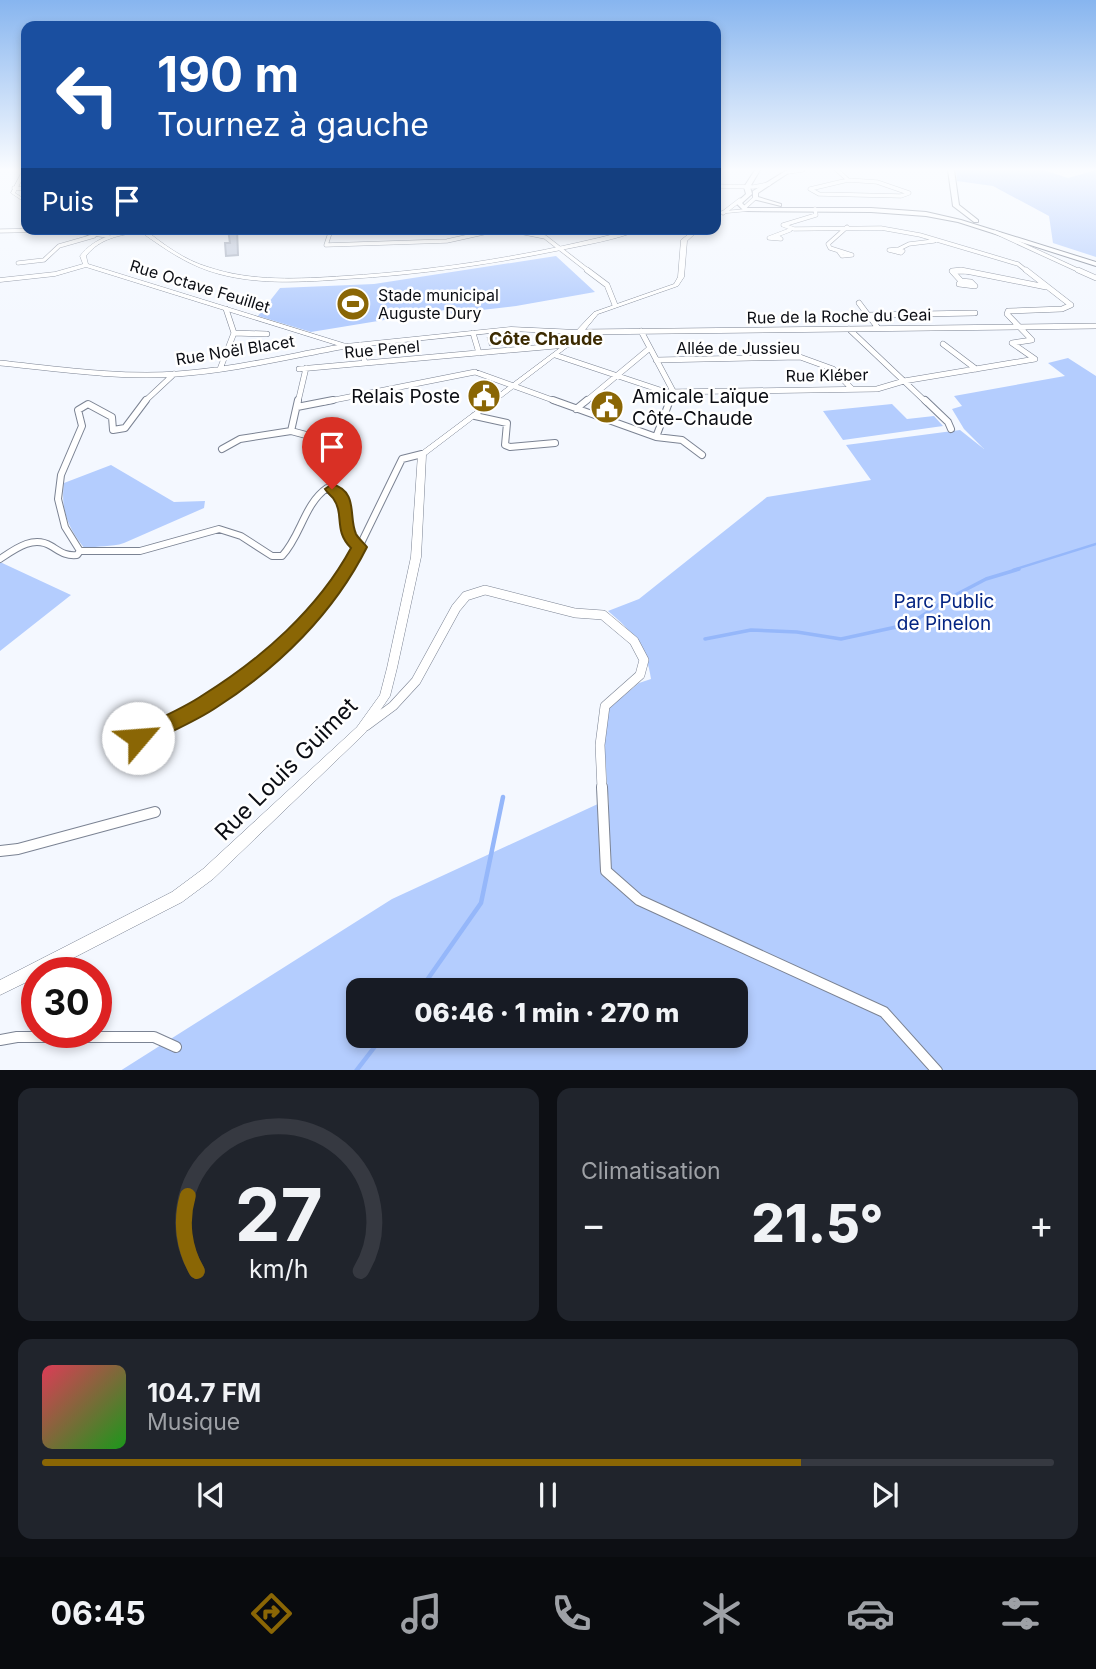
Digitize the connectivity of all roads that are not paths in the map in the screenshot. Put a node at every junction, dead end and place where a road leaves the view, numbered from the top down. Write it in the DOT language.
graph roads {
  1 [pos="798,220"];
  2 [pos="953,220"];
  3 [pos="967,220"];
  4 [pos="978,220"];
  5 [pos="959,221"];
  6 [pos="987,226"];
  7 [pos="848,227"];
  8 [pos="794,229"];
  9 [pos="0,231"];
  10 [pos="21,231"];
  11 [pos="995,232"];
  12 [pos="92,235"];
  13 [pos="114,235"];
  14 [pos="150,235"];
  15 [pos="329,235"];
  16 [pos="474,235"];
  17 [pos="534,235"];
  18 [pos="619,235"];
  19 [pos="690,235"];
  20 [pos="97,236"];
  21 [pos="108,236"];
  22 [pos="777,236"];
  23 [pos="938,240"];
  24 [pos="1021,240"];
  25 [pos="1013,242"];
  26 [pos="899,249"];
  27 [pos="563,250"];
  28 [pos="839,252"];
  29 [pos="1096,262"];
  30 [pos="18,263"];
  31 [pos="86,265"];
  32 [pos="1096,278"];
  33 [pos="0,280"];
  34 [pos="961,281"];
  35 [pos="1050,288"];
  36 [pos="859,303"];
  37 [pos="615,305"];
  38 [pos="226,309"];
  39 [pos="975,313"];
  40 [pos="869,315"];
  41 [pos="1096,326"];
  42 [pos="1019,327"];
  43 [pos="849,328"];
  44 [pos="878,328"];
  45 [pos="641,331"];
  46 [pos="473,332"];
  47 [pos="582,332"];
  48 [pos="234,333"];
  49 [pos="267,334"];
  50 [pos="943,344"];
  51 [pos="360,345"];
  52 [pos="567,345"];
  53 [pos="346,346"];
  54 [pos="650,348"];
  55 [pos="479,353"];
  56 [pos="555,355"];
  57 [pos="656,360"];
  58 [pos="0,363"];
  59 [pos="365,363"];
  60 [pos="472,363"];
  61 [pos="220,369"];
  62 [pos="976,369"];
  63 [pos="475,372"];
  64 [pos="174,374"];
  65 [pos="617,375"];
  66 [pos="904,382"];
  67 [pos="513,386"];
  68 [pos="852,389"];
  69 [pos="673,391"];
  70 [pos="297,407"];
  71 [pos="576,409"];
  72 [pos="475,416"];
  73 [pos="951,429"];
  74 [pos="291,431"];
  75 [pos="656,437"];
  76 [pos="321,439"];
  77 [pos="555,443"];
  78 [pos="222,449"];
  79 [pos="422,454"];
  80 [pos="702,455"];
  81 [pos="359,547"];
  82 [pos="80,551"];
  83 [pos="0,559"];
  84 [pos="361,730"];
  85 [pos="138,738"];
  86 [pos="156,812"];
  87 [pos="0,851"];
  88 [pos="0,988"];
  89 [pos="0,1041"];
  90 [pos="176,1047"];
  91 [pos="937,1070"];
  1 -- 8 [label="street"];
  2 -- 5 [label="main road"];
  3 -- 6 [label="main road"];
  4 -- 6 [label="main road"];
  5 -- 11 [label="main road"];
  6 -- 29 [label="main road"];
  7 -- 8 [label="street"];
  7 -- 23 [label="street"];
  7 -- 28 [label="street"];
  8 -- 22 [label="street"];
  9 -- 10 [label="street"];
  11 -- 24 [label="main road"];
  11 -- 25 [label="street"];
  12 -- 20 [label="street"];
  13 -- 21 [label="street"];
  14 -- 27 [label="street"];
  15 -- 16 [label="street"];
  17 -- 27 [label="street"];
  18 -- 27 [label="street"];
  19 -- 37 [label="street"];
  20 -- 21 [label="street"];
  20 -- 30 [label="street"];
  21 -- 31 [label="street"];
  23 -- 26 [label="street"];
  23 -- 35 [label="street"];
  24 -- 25 [label="street"];
  24 -- 29 [label="main road"];
  25 -- 32 [label="street"];
  27 -- 37 [label="street"];
  31 -- 33 [label="street"];
  31 -- 38 [label="street, Rue Octave Feuillet"];
  34 -- 35 [label="street"];
  35 -- 42 [label="street"];
  36 -- 40 [label="street"];
  37 -- 47 [label="street"];
  38 -- 48 [label="street"];
  38 -- 53 [label="street, Rue Octave Feuillet"];
  39 -- 40 [label="street"];
  40 -- 44 [label="street"];
  41 -- 42 [label="street, Rue de la Roche du Geai"];
  42 -- 44 [label="street, Rue de la Roche du Geai"];
  42 -- 62 [label="street, Rue Kléber"];
  43 -- 44 [label="street, Rue de la Roche du Geai"];
  43 -- 45 [label="street, Rue de la Roche du Geai"];
  43 -- 66 [label="street"];
  45 -- 47 [label="street, Rue de la Roche du Geai"];
  45 -- 54 [label="street"];
  46 -- 47 [label="street, Rue Noël Blacet"];
  46 -- 51 [label="street, Rue Noël Blacet"];
  46 -- 55 [label="street"];
  47 -- 52 [label="street"];
  48 -- 49 [label="street"];
  48 -- 61 [label="street"];
  50 -- 62 [label="street"];
  51 -- 53 [label="street, Rue Noël Blacet"];
  51 -- 59 [label="street"];
  52 -- 55 [label="street, Rue Penel"];
  52 -- 56 [label="street"];
  53 -- 61 [label="street, Rue Noël Blacet"];
  54 -- 57 [label="street"];
  54 -- 65 [label="street"];
  55 -- 59 [label="street, Rue Penel"];
  56 -- 65 [label="street, Rue Kléber"];
  56 -- 67 [label="street"];
  57 -- 68 [label="street, Allée de Jussieu"];
  57 -- 69 [label="street"];
  58 -- 64 [label="street, Rue Noël Blacet"];
  59 -- 70 [label="street, Rue Penel"];
  60 -- 63 [label="street"];
  61 -- 64 [label="street, Rue Noël Blacet"];
  62 -- 66 [label="street, Rue Kléber"];
  63 -- 67 [label="street"];
  63 -- 70 [label="street"];
  64 -- 82 [label="street"];
  65 -- 69 [label="street, Rue Kléber"];
  65 -- 71 [label="street"];
  66 -- 68 [label="street, Rue Kléber"];
  66 -- 73 [label="street"];
  67 -- 71 [label="street"];
  67 -- 72 [label="street"];
  68 -- 69 [label="street, Rue Kléber"];
  69 -- 75 [label="street"];
  70 -- 74 [label="street"];
  71 -- 75 [label="street"];
  72 -- 77 [label="street"];
  72 -- 79 [label="street"];
  74 -- 76 [label="street"];
  74 -- 78 [label="street"];
  75 -- 80 [label="street"];
  79 -- 81 [label="street"];
  79 -- 84 [label="street, Rue Louis Guimet"];
  81 -- 82 [label="street"];
  81 -- 85 [label="street"];
  82 -- 83 [label="street"];
  84 -- 88 [label="street, Rue Louis Guimet"];
  84 -- 91 [label="street"];
  86 -- 87 [label="street"];
  89 -- 90 [label="street"];
}
